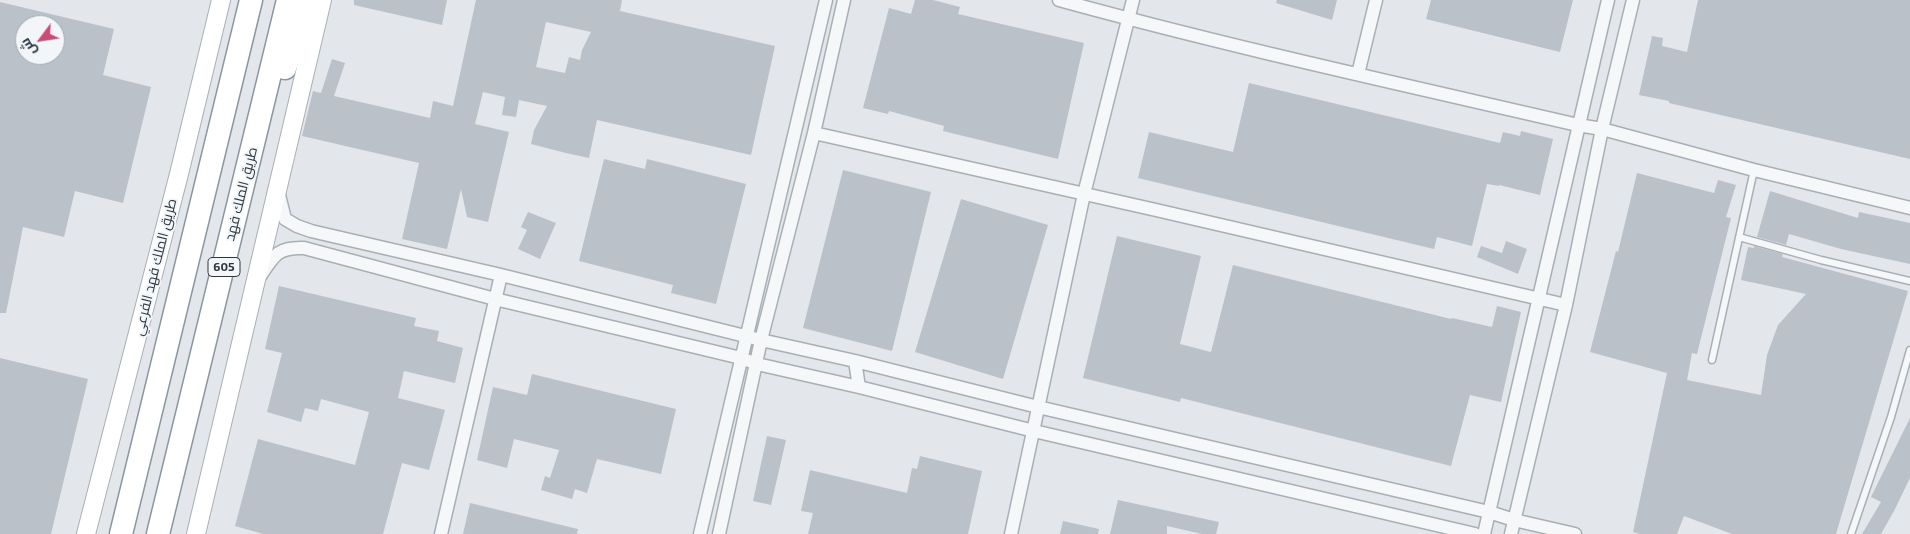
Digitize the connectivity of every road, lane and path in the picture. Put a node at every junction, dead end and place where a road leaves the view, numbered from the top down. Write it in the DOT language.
graph roads {
  1 [pos="221,0"];
  2 [pos="251,0"];
  3 [pos="288,0"];
  4 [pos="308,0"];
  5 [pos="322,0"];
  6 [pos="826,0"];
  7 [pos="844,0"];
  8 [pos="1059,0"];
  9 [pos="1134,0"];
  10 [pos="1376,0"];
  11 [pos="1608,0"];
  12 [pos="1634,0"];
  13 [pos="1129,19"];
  14 [pos="1358,74"];
  15 [pos="1578,125"];
  16 [pos="1602,129"];
  17 [pos="814,133"];
  18 [pos="1754,170"];
  19 [pos="278,190"];
  20 [pos="1084,194"];
  21 [pos="1910,208"];
  22 [pos="236,218"];
  23 [pos="1739,236"];
  24 [pos="501,274"];
  25 [pos="1910,281"];
  26 [pos="254,285"];
  27 [pos="1539,298"];
  28 [pos="495,299"];
  29 [pos="1566,305"];
  30 [pos="746,336"];
  31 [pos="761,340"];
  32 [pos="1910,350"];
  33 [pos="741,358"];
  34 [pos="855,360"];
  35 [pos="1712,360"];
  36 [pos="756,364"];
  37 [pos="859,387"];
  38 [pos="1038,408"];
  39 [pos="1034,431"];
  40 [pos="1489,512"];
  41 [pos="1514,520"];
  42 [pos="86,534"];
  43 [pos="121,534"];
  44 [pos="158,534"];
  45 [pos="196,534"];
  46 [pos="441,534"];
  47 [pos="700,534"];
  48 [pos="719,534"];
  49 [pos="1011,534"];
  50 [pos="1475,534"];
  51 [pos="1484,534"];
  52 [pos="1511,534"];
  53 [pos="1575,534"];
  54 [pos="1851,534"];
  1 -- 42 [label="main road, طريق الملك فهد الفرعي"];
  2 -- 43 [label="highway, 605"];
  3 -- 22 [label="highway, طريق الملك فهد / 605"];
  4 -- 22 [label="highway"];
  5 -- 19 [label="main road"];
  6 -- 30 [label="street"];
  7 -- 17 [label="street"];
  8 -- 13 [label="street"];
  9 -- 13 [label="street"];
  10 -- 14 [label="street"];
  11 -- 15 [label="street"];
  12 -- 16 [label="street"];
  13 -- 14 [label="street"];
  13 -- 20 [label="street"];
  14 -- 15 [label="street"];
  15 -- 16 [label="street"];
  15 -- 27 [label="street"];
  16 -- 18 [label="street"];
  16 -- 29 [label="street"];
  17 -- 20 [label="street"];
  17 -- 31 [label="street"];
  18 -- 21 [label="street"];
  18 -- 23 [label="lane"];
  19 -- 24 [label="street"];
  19 -- 26 [label="main road"];
  20 -- 27 [label="street"];
  20 -- 38 [label="street"];
  22 -- 44 [label="highway, طريق الملك فهد / 605"];
  23 -- 25 [label="lane"];
  23 -- 35 [label="lane"];
  24 -- 28 [label="street"];
  24 -- 30 [label="street"];
  26 -- 28 [label="street"];
  26 -- 45 [label="main road"];
  27 -- 29 [label="street"];
  27 -- 40 [label="street"];
  28 -- 33 [label="street"];
  28 -- 46 [label="street"];
  29 -- 41 [label="street"];
  30 -- 31 [label="street"];
  30 -- 33 [label="street"];
  31 -- 34 [label="street"];
  31 -- 36 [label="street"];
  32 -- 54 [label="lane"];
  33 -- 36 [label="street"];
  33 -- 47 [label="street"];
  34 -- 37 [label="street"];
  34 -- 38 [label="street"];
  36 -- 37 [label="street"];
  36 -- 48 [label="street"];
  37 -- 39 [label="street"];
  38 -- 39 [label="street"];
  38 -- 40 [label="street"];
  39 -- 49 [label="street"];
  39 -- 50 [label="street"];
  40 -- 41 [label="street"];
  40 -- 51 [label="street"];
  41 -- 52 [label="street"];
  41 -- 53 [label="street"];
}
